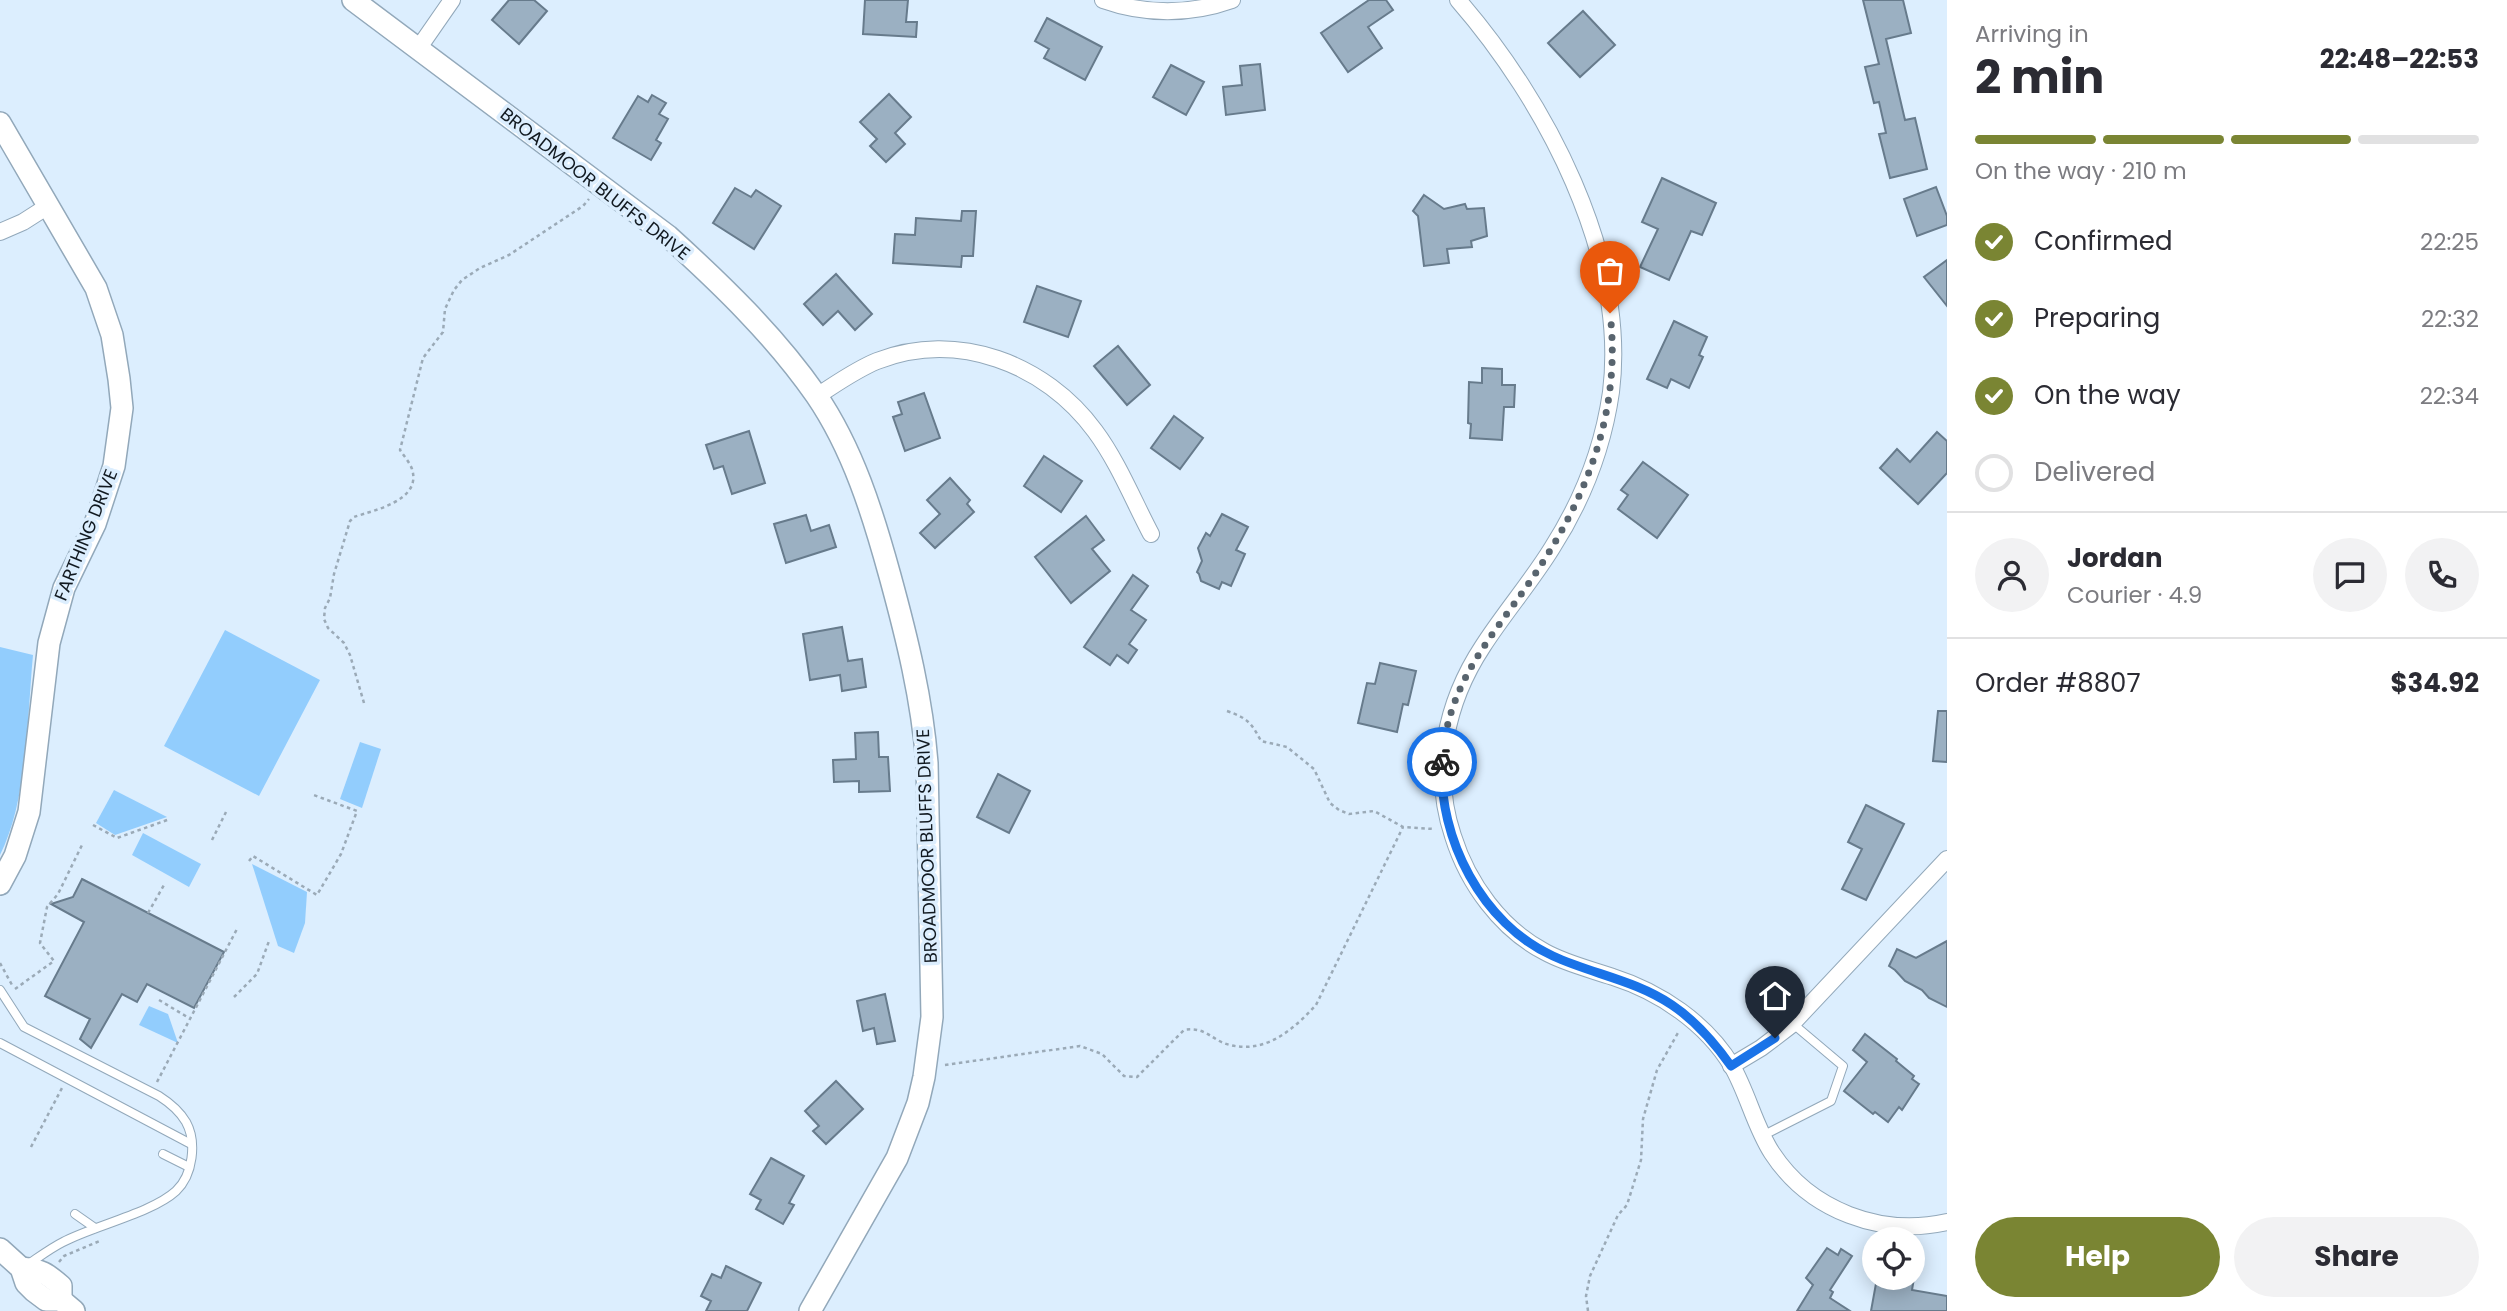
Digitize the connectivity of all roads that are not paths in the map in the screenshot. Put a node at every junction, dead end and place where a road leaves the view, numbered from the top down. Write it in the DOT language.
graph roads {
  1 [pos="353,0"];
  2 [pos="452,0"];
  3 [pos="1103,0"];
  4 [pos="1232,0"];
  5 [pos="1458,0"];
  6 [pos="418,49"];
  7 [pos="0,123"];
  8 [pos="48,206"];
  9 [pos="0,232"];
  10 [pos="817,396"];
  11 [pos="1151,534"];
  12 [pos="1947,859"];
  13 [pos="0,884"];
  14 [pos="0,990"];
  15 [pos="3,1002"];
  16 [pos="1792,1023"];
  17 [pos="0,1044"];
  18 [pos="1731,1066"];
  19 [pos="1762,1136"];
  20 [pos="191,1144"];
  21 [pos="163,1154"];
  22 [pos="190,1167"];
  23 [pos="75,1214"];
  24 [pos="1946,1227"];
  25 [pos="95,1228"];
  26 [pos="0,1249"];
  27 [pos="21,1268"];
  28 [pos="67,1305"];
  29 [pos="810,1311"];
  1 -- 6 [label="street, BROADMOOR BLUFFS DRIVE"];
  2 -- 6 [label="street"];
  3 -- 4 [label="street"];
  5 -- 18 [label="street"];
  6 -- 10 [label="street, BROADMOOR BLUFFS DRIVE"];
  7 -- 8 [label="street, FARTHING DRIVE"];
  8 -- 9 [label="street"];
  8 -- 13 [label="street, FARTHING DRIVE"];
  10 -- 11 [label="street"];
  10 -- 29 [label="street, BROADMOOR BLUFFS DRIVE"];
  12 -- 16 [label="street"];
  14 -- 15 [label="lane"];
  15 -- 20 [label="lane"];
  16 -- 18 [label="street"];
  16 -- 19 [label="lane"];
  17 -- 20 [label="lane"];
  18 -- 19 [label="street"];
  19 -- 24 [label="street"];
  20 -- 22 [label="lane"];
  21 -- 22 [label="lane"];
  22 -- 25 [label="lane"];
  23 -- 25 [label="lane"];
  25 -- 27 [label="lane"];
  26 -- 27 [label="street"];
  27 -- 28 [label="street"];
  27 -- 28 [label="street"];
}
